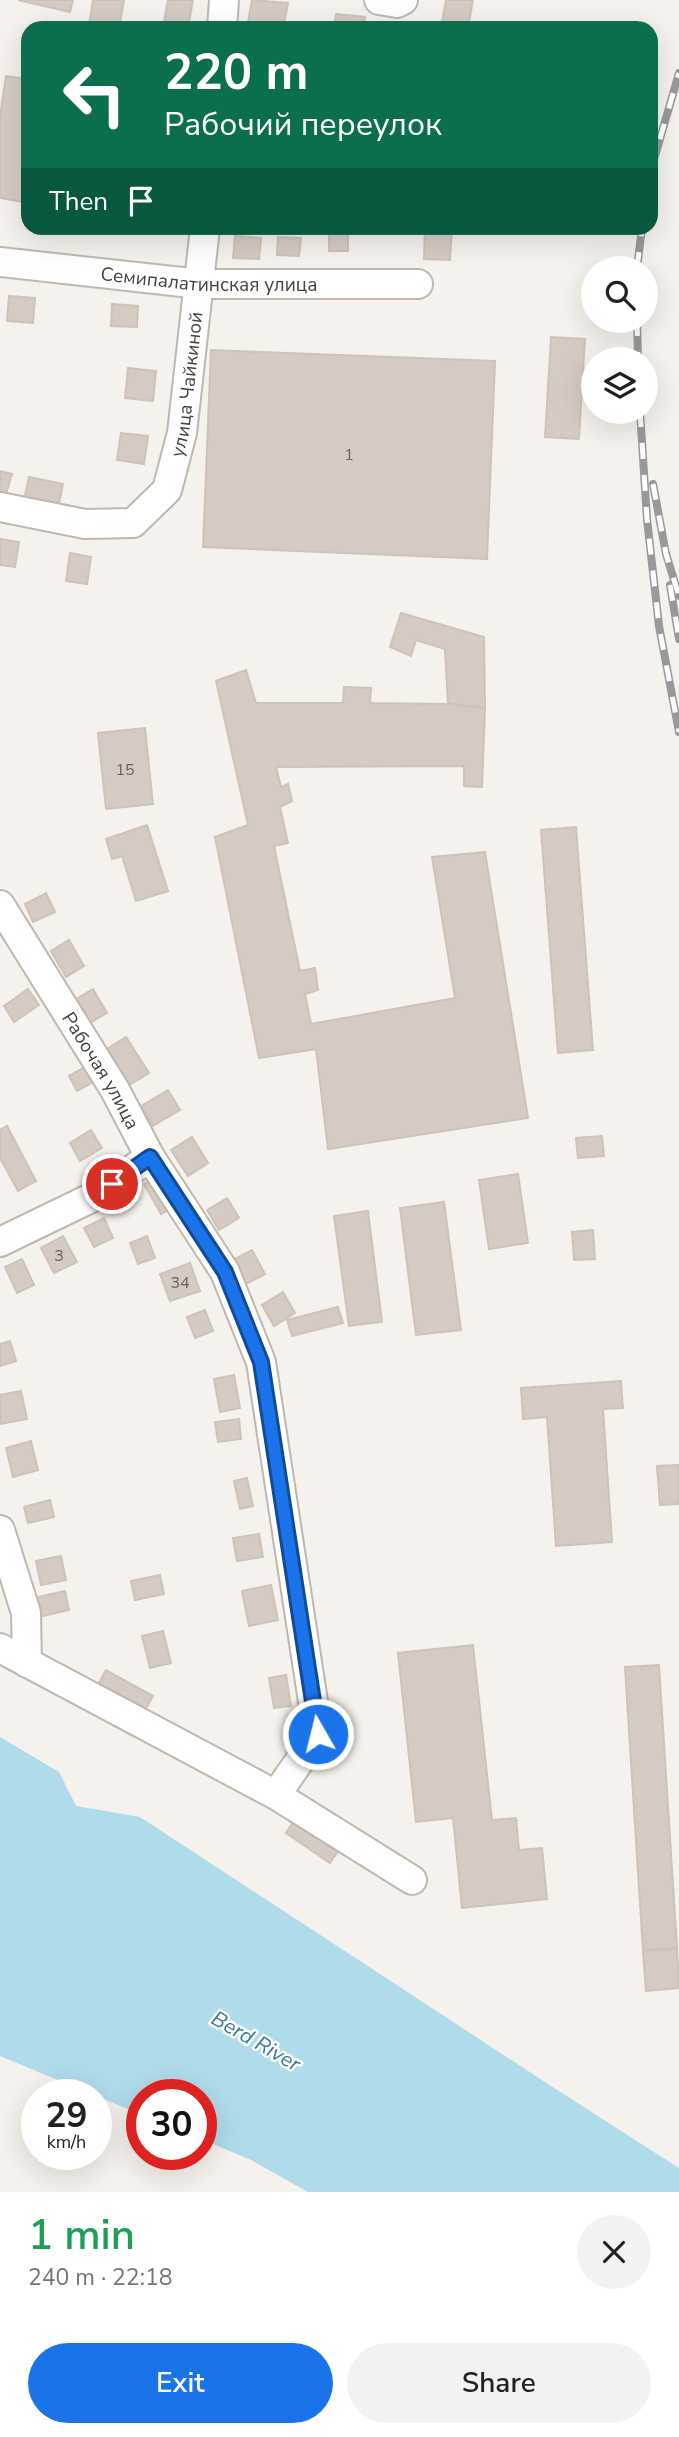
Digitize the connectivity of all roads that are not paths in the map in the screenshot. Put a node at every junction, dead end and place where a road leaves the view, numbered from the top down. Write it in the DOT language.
graph roads {
  1 [pos="224,0"];
  2 [pos="379,0"];
  3 [pos="403,0"];
  4 [pos="222,21"];
  5 [pos="204,235"];
  6 [pos="0,262"];
  7 [pos="200,284"];
  8 [pos="418,284"];
  9 [pos="0,507"];
  10 [pos="0,905"];
  11 [pos="150,1157"];
  12 [pos="0,1242"];
  13 [pos="0,1530"];
  14 [pos="0,1648"];
  15 [pos="27,1663"];
  16 [pos="276,1795"];
  17 [pos="412,1880"];
  1 -- 4 [label="street"];
  2 -- 3 [label="street"];
  5 -- 7 [label="street, улица Чайкиной"];
  6 -- 7 [label="street, Семипалатинская улица"];
  7 -- 8 [label="street, Семипалатинская улица"];
  7 -- 9 [label="street, улица Чайкиной"];
  10 -- 11 [label="street, Рабочая улица"];
  11 -- 12 [label="street"];
  11 -- 16 [label="street, Рабочая улица"];
  13 -- 15 [label="street"];
  14 -- 15 [label="street"];
  15 -- 16 [label="street"];
  16 -- 17 [label="street"];
}
